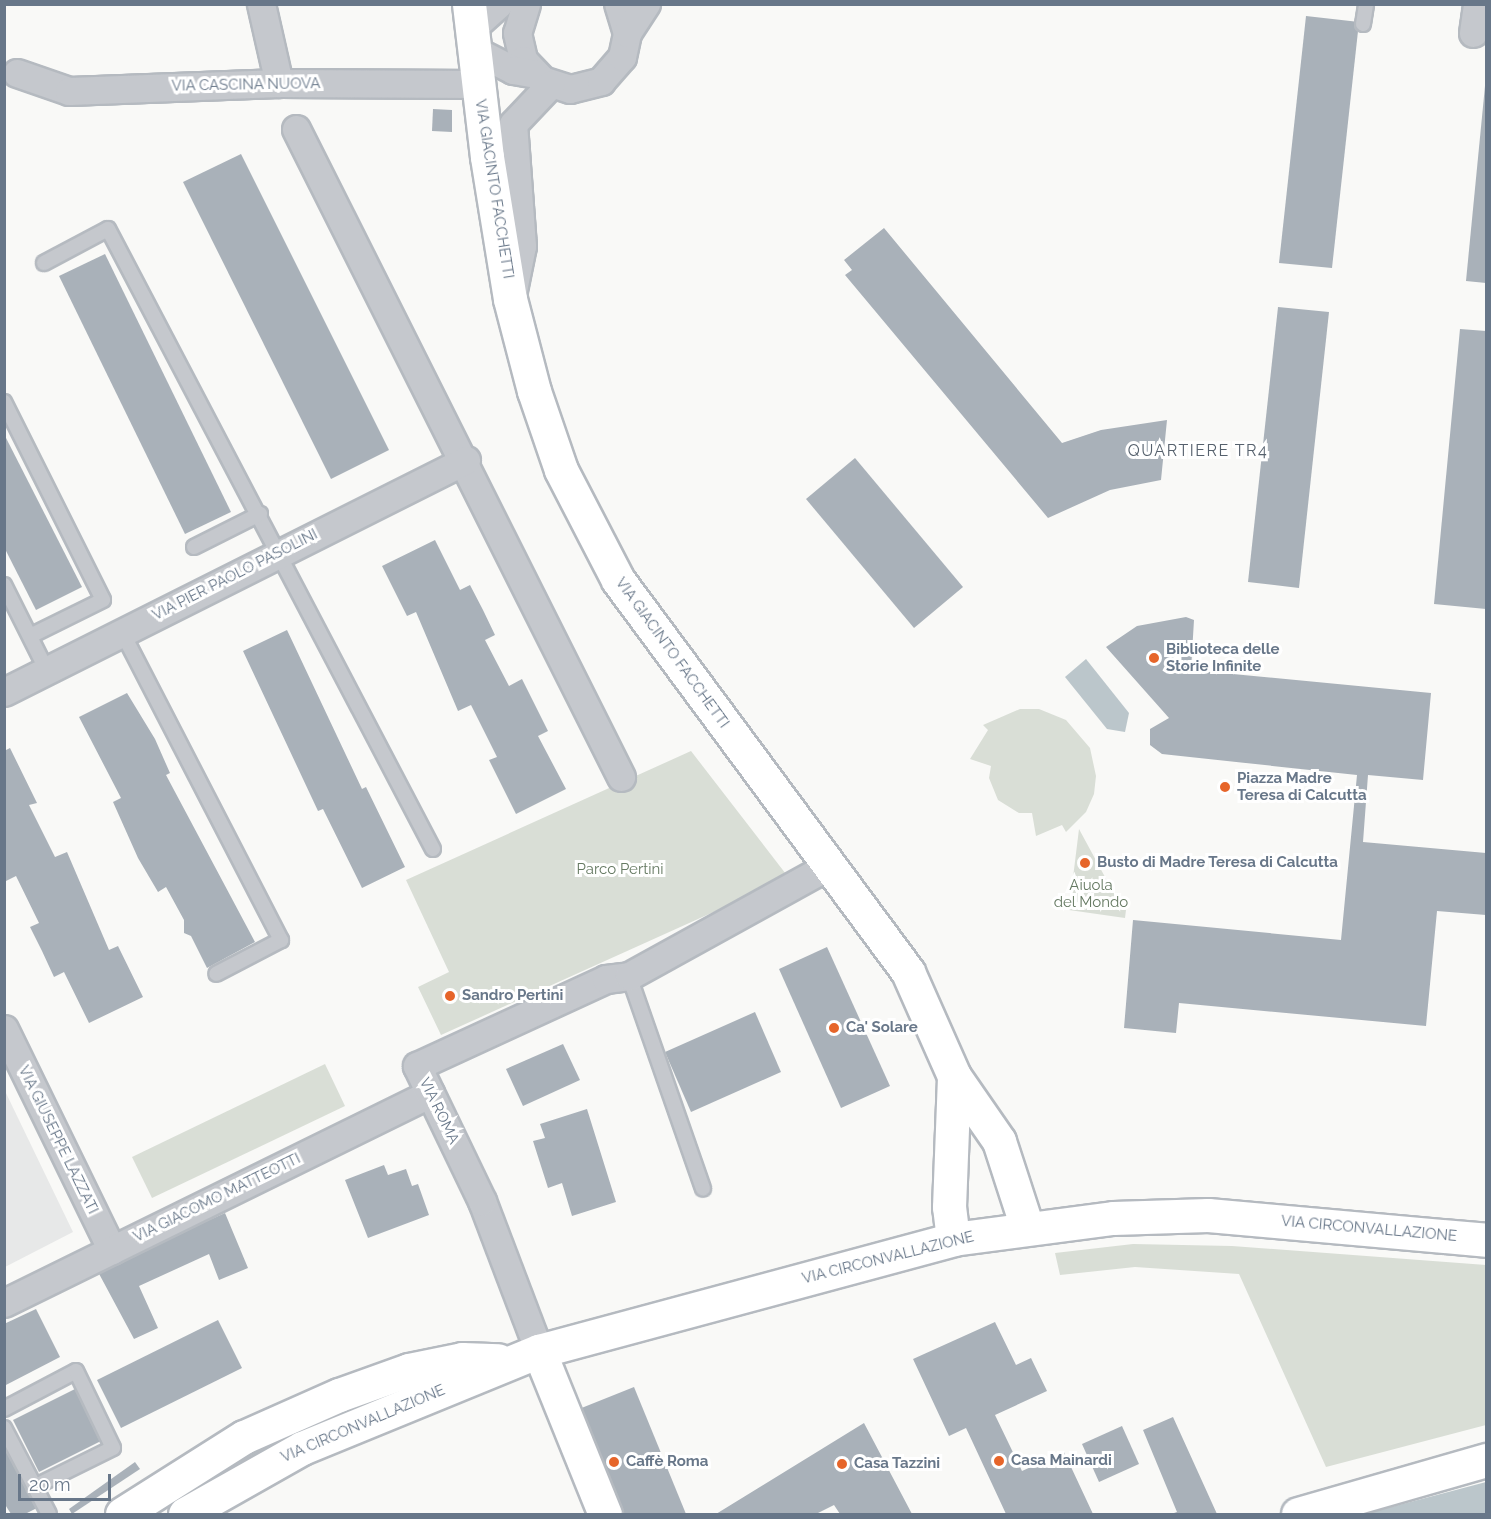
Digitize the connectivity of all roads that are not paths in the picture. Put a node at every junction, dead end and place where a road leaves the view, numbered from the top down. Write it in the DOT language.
graph roads {
  1 [pos="261,4"];
  2 [pos="499,4"];
  3 [pos="525,4"];
  4 [pos="618,4"];
  5 [pos="646,4"];
  6 [pos="1366,4"];
  7 [pos="1478,4"];
  8 [pos="1363,24"];
  9 [pos="472,27"];
  10 [pos="627,33"];
  11 [pos="1473,33"];
  12 [pos="11,73"];
  13 [pos="542,79"];
  14 [pos="279,83"];
  15 [pos="478,84"];
  16 [pos="296,129"];
  17 [pos="44,263"];
  18 [pos="510,299"];
  19 [pos="4,402"];
  20 [pos="466,460"];
  21 [pos="260,514"];
  22 [pos="194,547"];
  23 [pos="280,551"];
  24 [pos="4,585"];
  25 [pos="122,632"];
  26 [pos="30,636"];
  27 [pos="47,671"];
  28 [pos="4,692"];
  29 [pos="621,777"];
  30 [pos="433,849"];
  31 [pos="828,866"];
  32 [pos="216,974"];
  33 [pos="629,976"];
  34 [pos="4,1029"];
  35 [pos="954,1076"];
  36 [pos="430,1093"];
  37 [pos="703,1188"];
  38 [pos="1027,1227"];
  39 [pos="953,1239"];
  40 [pos="1486,1240"];
  41 [pos="112,1250"];
  42 [pos="4,1303"];
  43 [pos="526,1356"];
  44 [pos="4,1409"];
  45 [pos="4,1428"];
  46 [pos="1486,1460"];
  47 [pos="34,1487"];
  48 [pos="49,1515"];
  49 [pos="122,1515"];
  50 [pos="185,1515"];
  51 [pos="605,1515"];
  52 [pos="1298,1515"];
  1 -- 14 [label="street"];
  2 -- 9 [label="street"];
  3 -- 13 [label="street"];
  4 -- 10 [label="street"];
  5 -- 10 [label="street"];
  6 -- 8 [label="lane"];
  7 -- 11 [label="street"];
  9 -- 13 [label="street"];
  9 -- 15 [label="main road, VIA GIACINTO FACCHETTI"];
  10 -- 13 [label="street"];
  12 -- 14 [label="street, VIA CASCINA NUOVA"];
  13 -- 18 [label="street"];
  14 -- 15 [label="street, VIA CASCINA NUOVA"];
  15 -- 18 [label="main road, VIA GIACINTO FACCHETTI"];
  16 -- 20 [label="street"];
  17 -- 21 [label="lane"];
  18 -- 31 [label="main road, VIA GIACINTO FACCHETTI"];
  19 -- 26 [label="lane"];
  20 -- 23 [label="street, VIA PIER PAOLO PASOLINI"];
  20 -- 29 [label="street"];
  21 -- 22 [label="lane"];
  21 -- 23 [label="lane"];
  23 -- 25 [label="street, VIA PIER PAOLO PASOLINI"];
  23 -- 30 [label="lane"];
  24 -- 26 [label="lane"];
  25 -- 27 [label="street, VIA PIER PAOLO PASOLINI"];
  25 -- 32 [label="lane"];
  26 -- 27 [label="lane"];
  27 -- 28 [label="street, VIA PIER PAOLO PASOLINI"];
  31 -- 33 [label="street, VIA ROMA"];
  31 -- 35 [label="main road, VIA GIACINTO FACCHETTI"];
  33 -- 36 [label="street, VIA ROMA"];
  33 -- 37 [label="lane"];
  34 -- 41 [label="street, VIA GIUSEPPE LAZZATI"];
  35 -- 38 [label="main road, VIA GIACINTO FACCHETTI"];
  35 -- 39 [label="main road, VIA GIACINTO FACCHETTI"];
  36 -- 41 [label="street, VIA GIACOMO MATTEOTTI"];
  36 -- 43 [label="street, VIA ROMA"];
  38 -- 39 [label="main road, VIA CIRCONVALLAZIONE"];
  38 -- 40 [label="main road, VIA CIRCONVALLAZIONE"];
  39 -- 43 [label="main road, VIA CIRCONVALLAZIONE"];
  41 -- 42 [label="street, VIA GIACOMO MATTEOTTI"];
  43 -- 49 [label="main road, VIA CIRCONVALLAZIONE"];
  43 -- 50 [label="main road, VIA CIRCONVALLAZIONE"];
  43 -- 51 [label="main road, VIA ROMA"];
  44 -- 47 [label="lane"];
  45 -- 47 [label="lane"];
  46 -- 52 [label="main road"];
  47 -- 48 [label="lane"];
}
